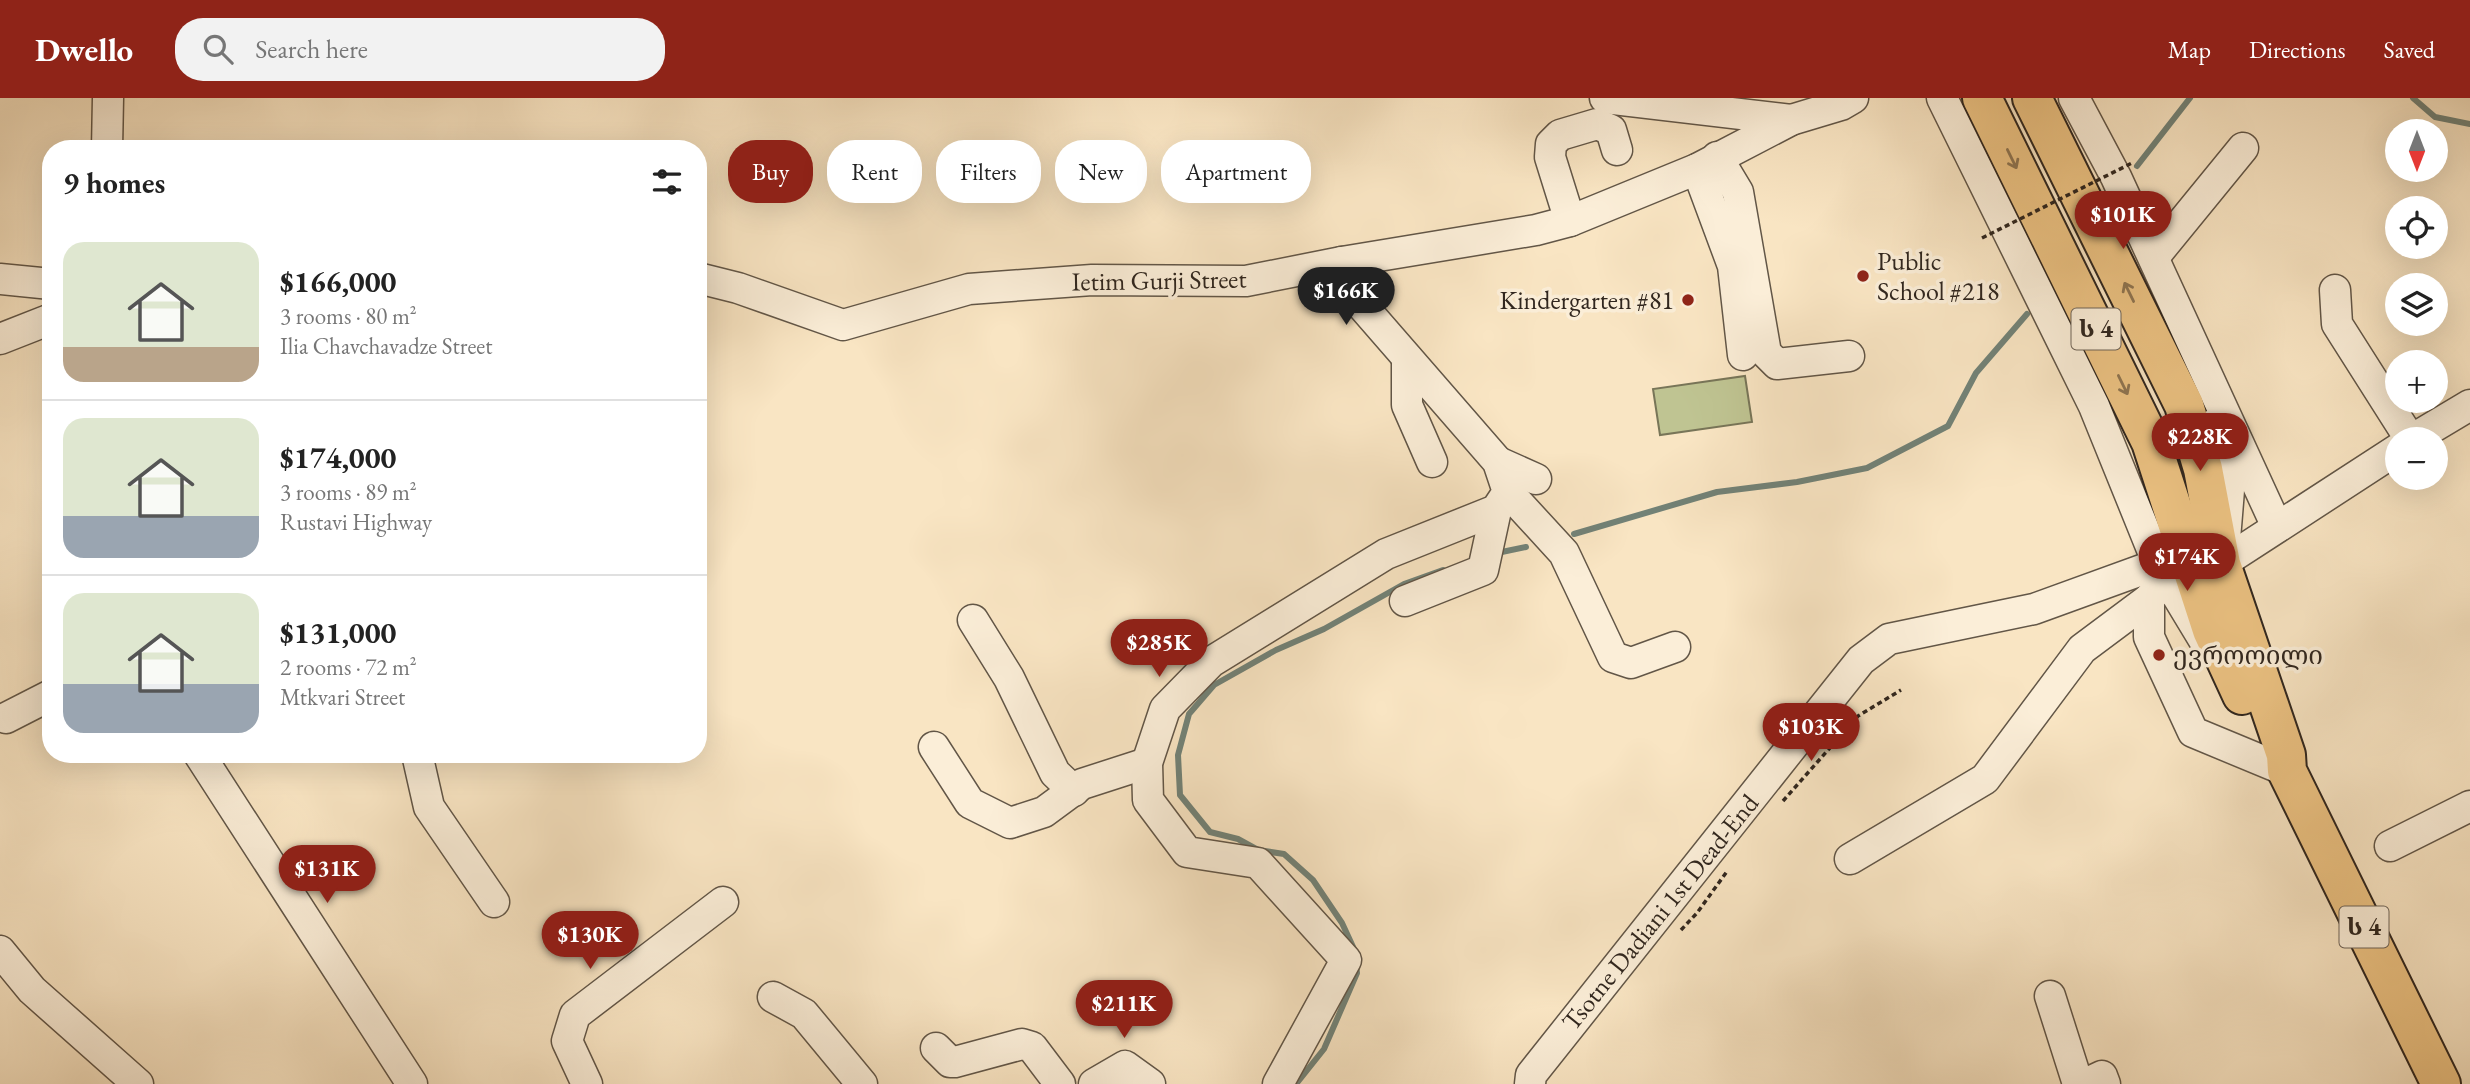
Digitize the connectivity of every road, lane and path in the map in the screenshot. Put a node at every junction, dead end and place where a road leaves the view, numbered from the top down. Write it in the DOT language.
graph roads {
  1 [pos="108,98"];
  2 [pos="1605,98"];
  3 [pos="1942,98"];
  4 [pos="1982,98"];
  5 [pos="2032,98"];
  6 [pos="2074,98"];
  7 [pos="1842,100"];
  8 [pos="1791,120"];
  9 [pos="107,140"];
  10 [pos="2243,148"];
  11 [pos="1617,150"];
  12 [pos="1707,163"];
  13 [pos="2132,163"];
  14 [pos="1570,221"];
  15 [pos="1982,239"];
  16 [pos="2154,257"];
  17 [pos="1342,262"];
  18 [pos="0,279"];
  19 [pos="707,280"];
  20 [pos="42,283"];
  21 [pos="2335,290"];
  22 [pos="42,323"];
  23 [pos="0,339"];
  24 [pos="1743,355"];
  25 [pos="1849,356"];
  26 [pos="1407,358"];
  27 [pos="2211,384"];
  28 [pos="2470,405"];
  29 [pos="2404,427"];
  30 [pos="2432,427"];
  31 [pos="2385,457"];
  32 [pos="1432,462"];
  33 [pos="1498,462"];
  34 [pos="1536,479"];
  35 [pos="1502,501"];
  36 [pos="2277,527"];
  37 [pos="2177,574"];
  38 [pos="1405,601"];
  39 [pos="973,620"];
  40 [pos="1675,647"];
  41 [pos="42,700"];
  42 [pos="6,718"];
  43 [pos="934,747"];
  44 [pos="206,763"];
  45 [pos="419,763"];
  46 [pos="1147,763"];
  47 [pos="2287,771"];
  48 [pos="1073,790"];
  49 [pos="2470,806"];
  50 [pos="2390,846"];
  51 [pos="1850,859"];
  52 [pos="494,902"];
  53 [pos="723,902"];
  54 [pos="0,951"];
  55 [pos="2050,996"];
  56 [pos="773,997"];
  57 [pos="936,1048"];
  58 [pos="138,1084"];
  59 [pos="412,1084"];
  60 [pos="587,1084"];
  61 [pos="862,1084"];
  62 [pos="1060,1084"];
  63 [pos="1094,1084"];
  64 [pos="1150,1084"];
  65 [pos="1278,1084"];
  66 [pos="1530,1084"];
  67 [pos="2078,1084"];
  68 [pos="2085,1084"];
  69 [pos="2105,1084"];
  70 [pos="2441,1084"];
  1 -- 9 [label="street"];
  2 -- 8 [label="street"];
  3 -- 37 [label="street"];
  4 -- 37 [label="highway, ს 4, one-way"];
  37 -- 5 [label="highway, ს 4, one-way"];
  6 -- 16 [label="street"];
  7 -- 8 [label="street, Ietim Gurji Street"];
  8 -- 12 [label="street, Ietim Gurji Street"];
  10 -- 16 [label="street"];
  11 -- 14 [label="street"];
  12 -- 14 [label="street, Ietim Gurji Street"];
  12 -- 24 [label="street"];
  12 -- 25 [label="street"];
  13 -- 15 [label="path, bridge"];
  14 -- 17 [label="street, Ietim Gurji Street"];
  16 -- 27 [label="street"];
  17 -- 19 [label="street, Ietim Gurji Street"];
  17 -- 26 [label="street"];
  18 -- 20 [label="street"];
  21 -- 29 [label="street"];
  22 -- 23 [label="street"];
  26 -- 32 [label="street"];
  26 -- 33 [label="street"];
  27 -- 36 [label="street"];
  27 -- 37 [label="street"];
  28 -- 30 [label="street"];
  31 -- 36 [label="street"];
  33 -- 34 [label="street"];
  33 -- 35 [label="street"];
  35 -- 38 [label="street"];
  35 -- 40 [label="street"];
  35 -- 46 [label="street"];
  36 -- 37 [label="street"];
  37 -- 47 [label="highway, ს 4"];
  37 -- 47 [label="highway, ს 4"];
  37 -- 47 [label="street"];
  37 -- 51 [label="street"];
  37 -- 66 [label="street, Tsotne Dadiani 1st Dead-End"];
  39 -- 48 [label="street"];
  41 -- 42 [label="street"];
  43 -- 48 [label="street"];
  44 -- 59 [label="street"];
  45 -- 52 [label="street"];
  46 -- 48 [label="street"];
  46 -- 65 [label="street"];
  47 -- 70 [label="highway, ს 4"];
  49 -- 50 [label="street"];
  53 -- 60 [label="street"];
  54 -- 58 [label="street"];
  55 -- 67 [label="street"];
  56 -- 61 [label="street"];
  57 -- 62 [label="street"];
  63 -- 64 [label="street"];
  68 -- 69 [label="street"];
}
